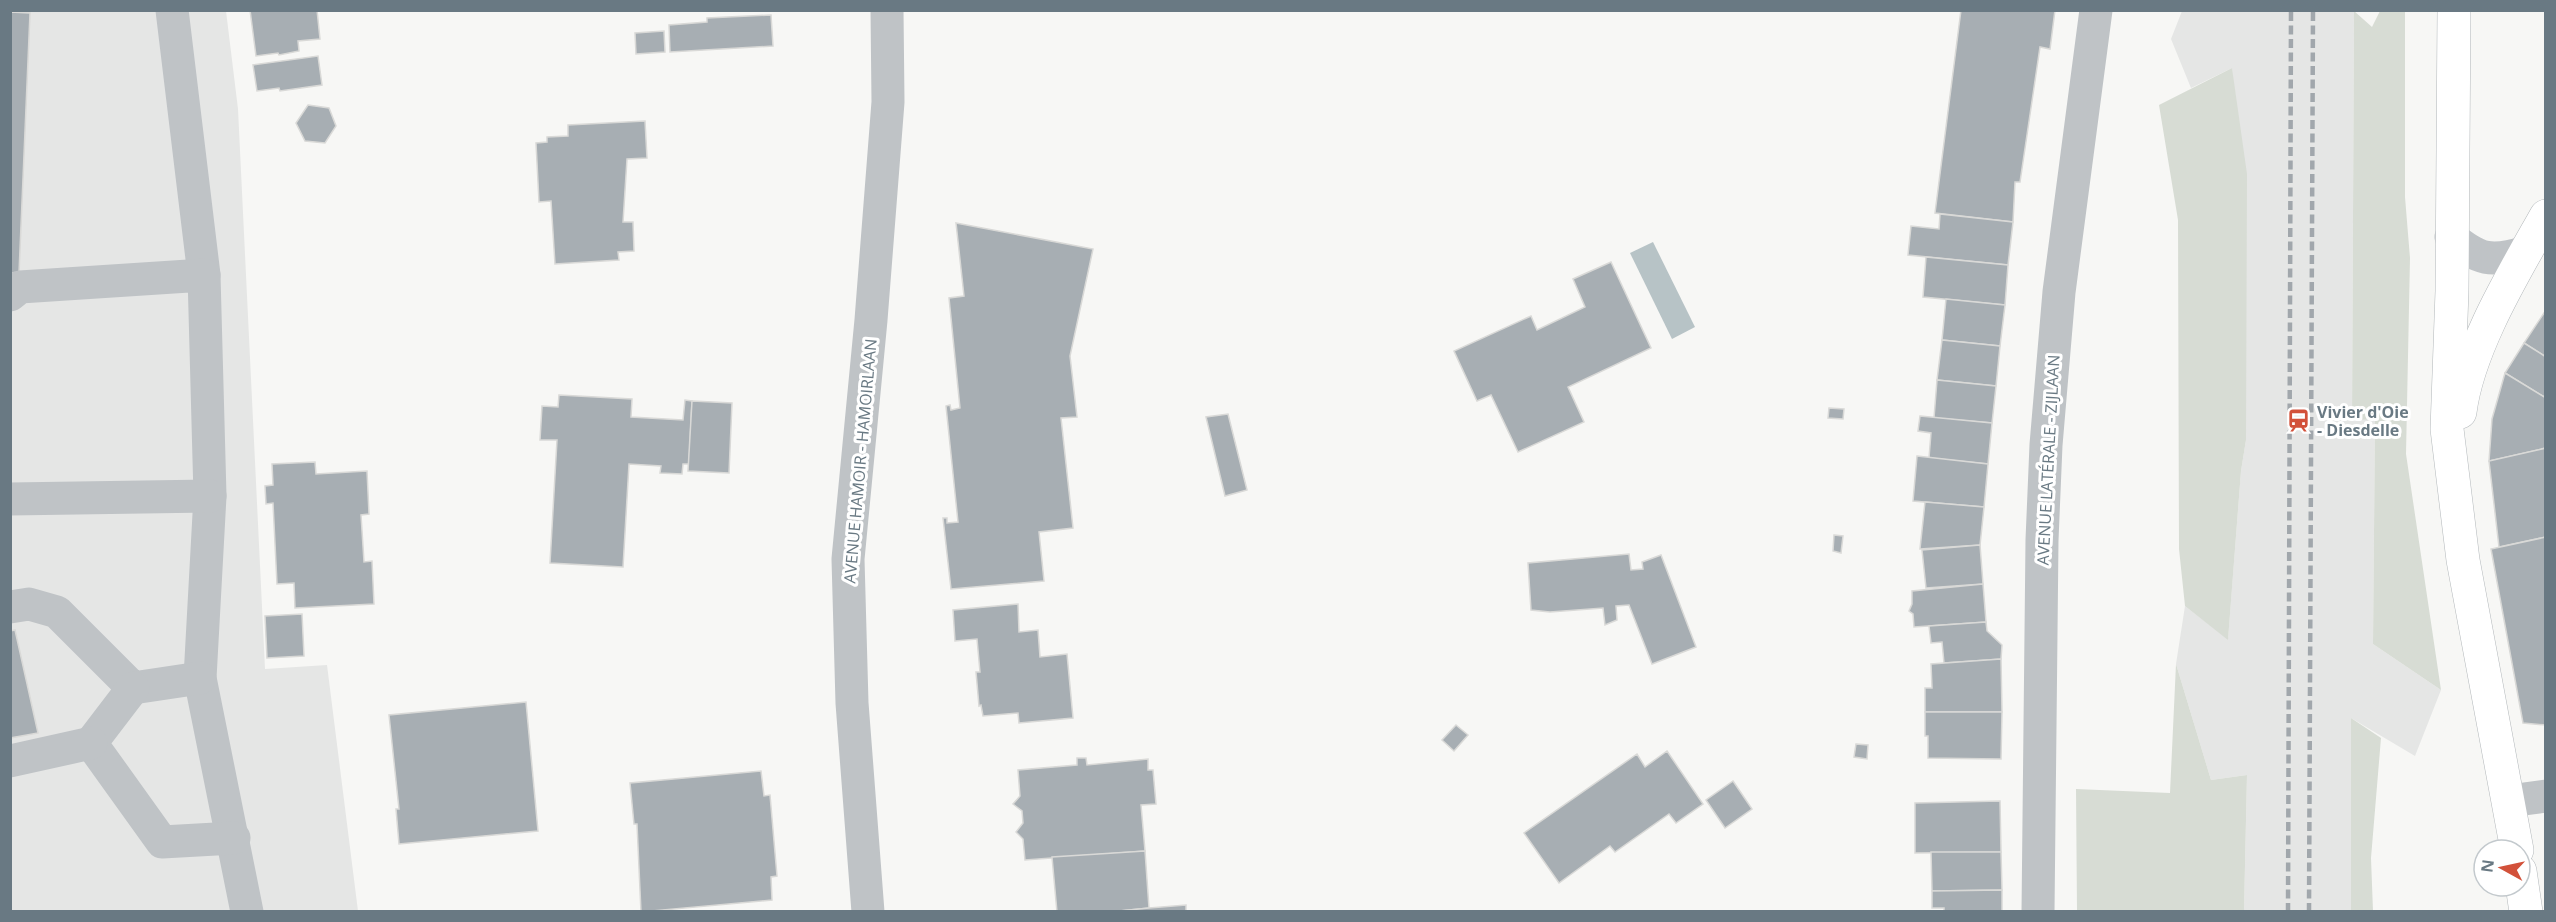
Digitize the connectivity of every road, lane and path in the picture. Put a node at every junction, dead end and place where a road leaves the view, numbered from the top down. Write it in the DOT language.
graph roads {
  1 [pos="172,10"];
  2 [pos="887,10"];
  3 [pos="2096,10"];
  4 [pos="2454,10"];
  5 [pos="2546,216"];
  6 [pos="2451,237"];
  7 [pos="2526,252"];
  8 [pos="204,275"];
  9 [pos="10,295"];
  10 [pos="2452,473"];
  11 [pos="210,496"];
  12 [pos="10,499"];
  13 [pos="10,607"];
  14 [pos="200,678"];
  15 [pos="133,688"];
  16 [pos="91,743"];
  17 [pos="10,760"];
  18 [pos="2546,796"];
  19 [pos="2509,801"];
  20 [pos="234,838"];
  21 [pos="2515,838"];
  22 [pos="248,912"];
  23 [pos="868,912"];
  24 [pos="2038,912"];
  1 -- 8 [label="street"];
  2 -- 23 [label="street, AVENUE HAMOIR - HAMOIRLAAN"];
  3 -- 24 [label="street, AVENUE LATÉRALE - ZIJLAAN"];
  4 -- 6 [label="main road"];
  5 -- 7 [label="main road"];
  6 -- 7 [label="street"];
  6 -- 10 [label="main road"];
  7 -- 10 [label="main road"];
  8 -- 9 [label="street"];
  8 -- 11 [label="street"];
  10 -- 19 [label="main road"];
  11 -- 12 [label="street"];
  11 -- 14 [label="street"];
  13 -- 15 [label="street"];
  14 -- 15 [label="street"];
  14 -- 20 [label="street"];
  15 -- 16 [label="street"];
  16 -- 17 [label="street"];
  16 -- 20 [label="street"];
  18 -- 19 [label="street"];
  19 -- 21 [label="main road"];
  20 -- 22 [label="street"];
}
